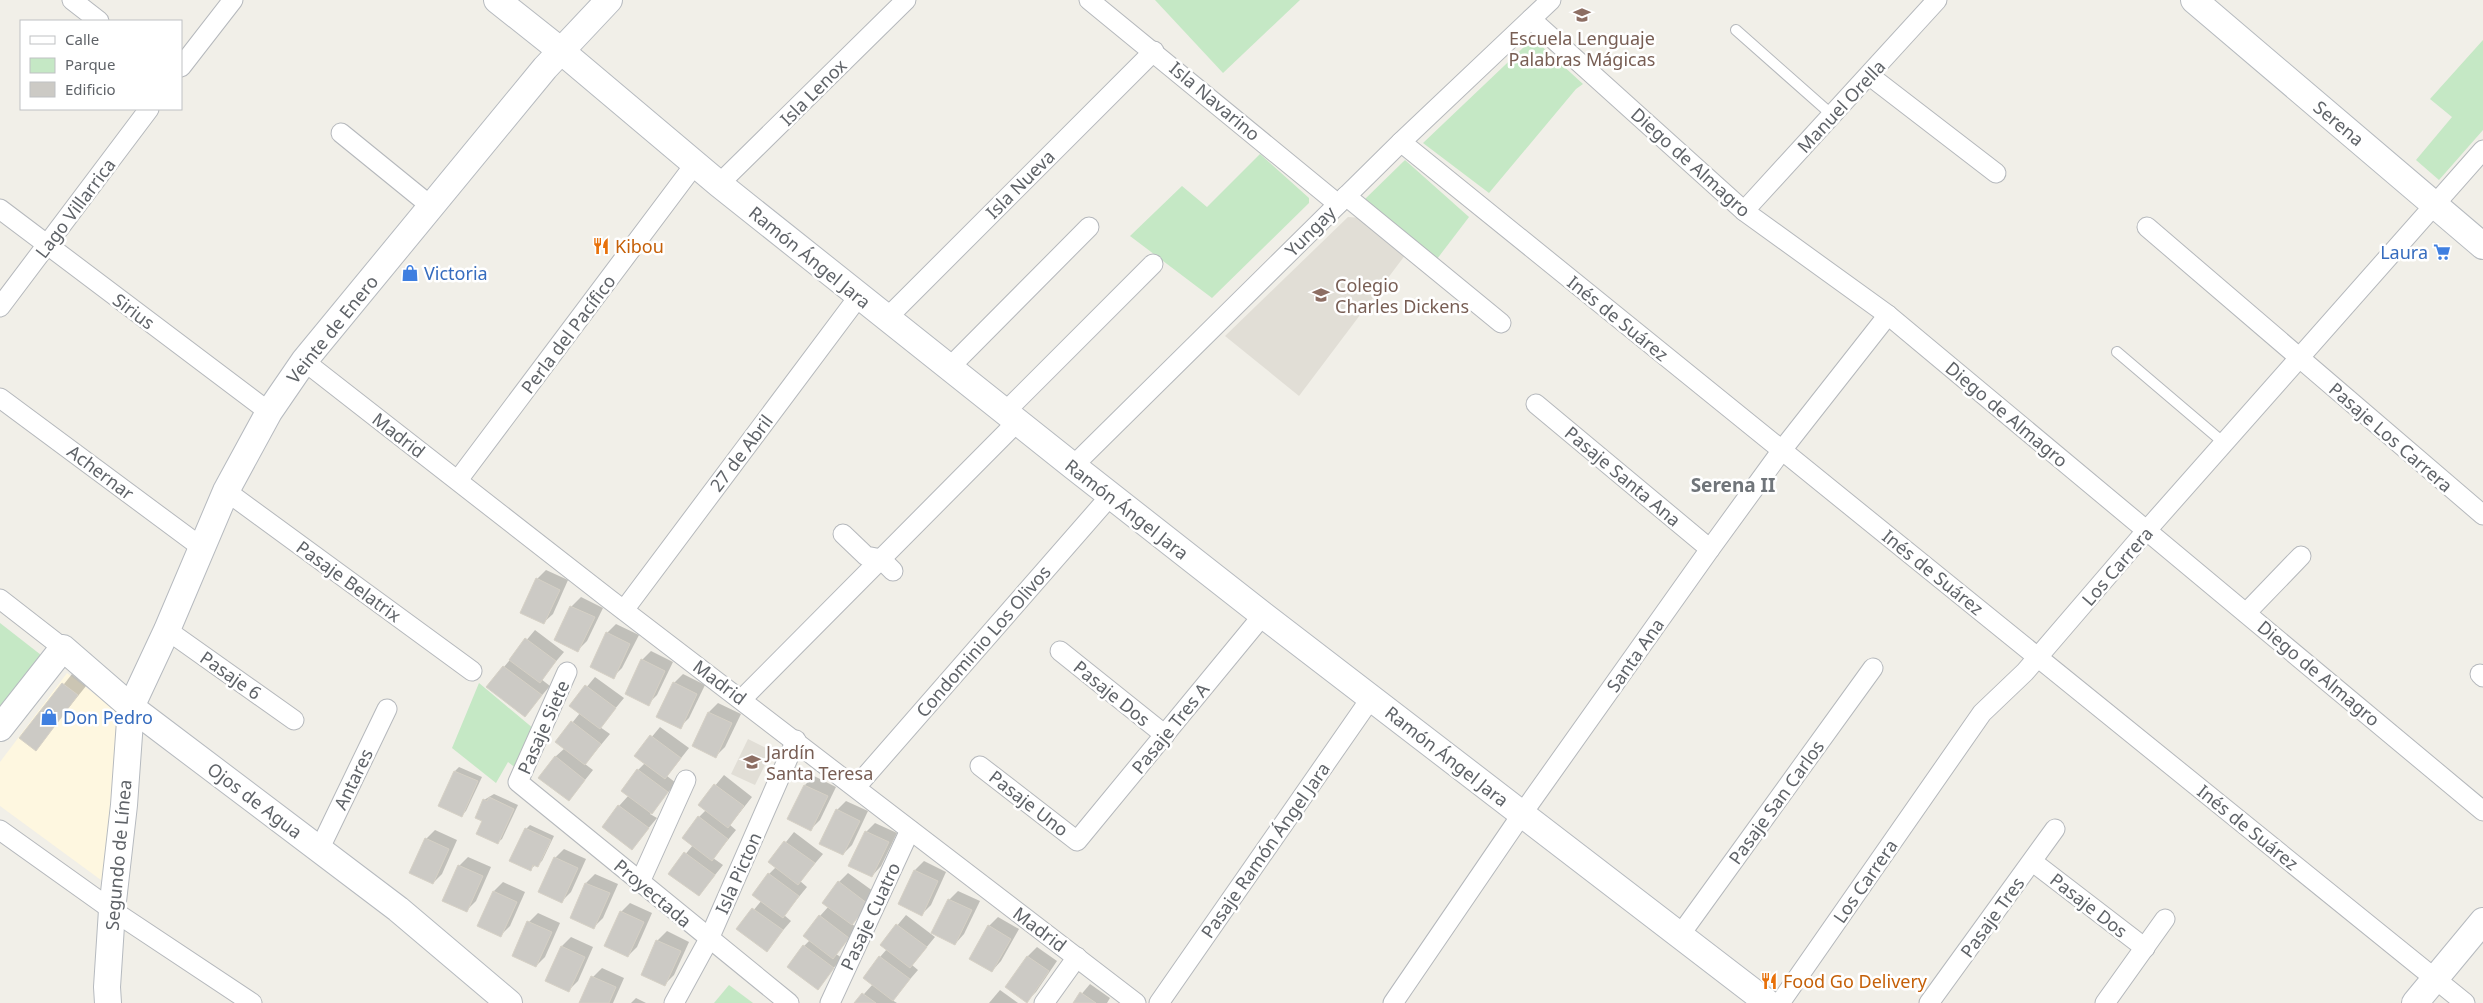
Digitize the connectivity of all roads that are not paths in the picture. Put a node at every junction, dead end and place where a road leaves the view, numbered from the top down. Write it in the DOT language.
graph roads {
  1 [pos="72,0"];
  2 [pos="233,0"];
  3 [pos="497,0"];
  4 [pos="609,0"];
  5 [pos="906,0"];
  6 [pos="1089,0"];
  7 [pos="1551,0"];
  8 [pos="1937,0"];
  9 [pos="2194,0"];
  10 [pos="1531,19"];
  11 [pos="98,20"];
  12 [pos="1736,30"];
  13 [pos="560,50"];
  14 [pos="1154,51"];
  15 [pos="182,66"];
  16 [pos="1870,76"];
  17 [pos="149,110"];
  18 [pos="1831,114"];
  19 [pos="341,133"];
  20 [pos="1401,142"];
  21 [pos="2483,150"];
  22 [pos="696,164"];
  23 [pos="1996,173"];
  24 [pos="719,184"];
  25 [pos="1342,200"];
  26 [pos="2435,205"];
  27 [pos="432,207"];
  28 [pos="0,209"];
  29 [pos="1744,211"];
  30 [pos="1089,227"];
  31 [pos="2147,227"];
  32 [pos="48,245"];
  33 [pos="2483,246"];
  34 [pos="1153,264"];
  35 [pos="859,296"];
  36 [pos="0,307"];
  37 [pos="1888,315"];
  38 [pos="887,318"];
  39 [pos="1501,323"];
  40 [pos="2117,352"];
  41 [pos="2299,358"];
  42 [pos="304,361"];
  43 [pos="949,368"];
  44 [pos="0,398"];
  45 [pos="1536,404"];
  46 [pos="269,412"];
  47 [pos="1011,417"];
  48 [pos="2224,443"];
  49 [pos="1782,450"];
  50 [pos="1073,466"];
  51 [pos="458,480"];
  52 [pos="226,492"];
  53 [pos="1111,495"];
  54 [pos="2483,515"];
  55 [pos="2147,530"];
  56 [pos="843,534"];
  57 [pos="201,547"];
  58 [pos="1710,549"];
  59 [pos="2301,556"];
  60 [pos="887,565"];
  61 [pos="0,599"];
  62 [pos="624,610"];
  63 [pos="2246,613"];
  64 [pos="1263,616"];
  65 [pos="167,630"];
  66 [pos="63,648"];
  67 [pos="1060,651"];
  68 [pos="2039,657"];
  69 [pos="1873,668"];
  70 [pos="472,671"];
  71 [pos="567,672"];
  72 [pos="1371,698"];
  73 [pos="742,699"];
  74 [pos="131,707"];
  75 [pos="387,709"];
  76 [pos="294,720"];
  77 [pos="0,728"];
  78 [pos="1165,735"];
  79 [pos="796,740"];
  80 [pos="980,766"];
  81 [pos="686,780"];
  82 [pos="518,782"];
  83 [pos="856,787"];
  84 [pos="2483,811"];
  85 [pos="1522,814"];
  86 [pos="0,830"];
  87 [pos="910,830"];
  88 [pos="2055,830"];
  89 [pos="1077,841"];
  90 [pos="320,848"];
  91 [pos="2033,862"];
  92 [pos="640,882"];
  93 [pos="112,910"];
  94 [pos="2165,919"];
  95 [pos="2483,921"];
  96 [pos="1680,935"];
  97 [pos="709,939"];
  98 [pos="2145,948"];
  99 [pos="1077,957"];
  100 [pos="2435,979"];
  101 [pos="108,1003"];
  102 [pos="252,1003"];
  103 [pos="508,1003"];
  104 [pos="674,1003"];
  105 [pos="789,1003"];
  106 [pos="830,1003"];
  107 [pos="1044,1003"];
  108 [pos="1136,1003"];
  109 [pos="1159,1003"];
  110 [pos="1393,1003"];
  111 [pos="1768,1003"];
  112 [pos="1780,1003"];
  113 [pos="1929,1003"];
  114 [pos="2105,1003"];
  115 [pos="2415,1003"];
  116 [pos="2465,1003"];
  1 -- 11 [label="street"];
  2 -- 15 [label="street"];
  3 -- 13 [label="main road, Ramón Ángel Jara"];
  4 -- 13 [label="main road, Veinte de Enero"];
  5 -- 24 [label="street, Isla Lenox"];
  6 -- 14 [label="street, Isla Navarino"];
  7 -- 10 [label="street, Yungay"];
  8 -- 16 [label="street, Manuel Orella"];
  9 -- 26 [label="main road, Serena"];
  10 -- 20 [label="street, Yungay"];
  10 -- 29 [label="street, Diego de Almagro"];
  12 -- 18 [label="lane"];
  13 -- 22 [label="main road, Ramón Ángel Jara"];
  13 -- 27 [label="main road, Veinte de Enero"];
  14 -- 25 [label="street, Isla Navarino"];
  14 -- 38 [label="street, Isla Nueva"];
  16 -- 18 [label="street, Manuel Orella"];
  16 -- 23 [label="street"];
  17 -- 32 [label="street, Lago Villarrica"];
  18 -- 29 [label="street, Manuel Orella"];
  19 -- 27 [label="street"];
  20 -- 25 [label="street, Yungay"];
  20 -- 49 [label="street, Inés de Suárez"];
  21 -- 26 [label="street, Los Carrera"];
  22 -- 24 [label="main road, Ramón Ángel Jara"];
  22 -- 51 [label="street, Perla del Pacífico"];
  24 -- 35 [label="main road, Ramón Ángel Jara"];
  25 -- 39 [label="street, Isla Navarino"];
  25 -- 50 [label="street, Yungay"];
  26 -- 33 [label="main road, Serena"];
  26 -- 41 [label="street, Los Carrera"];
  27 -- 42 [label="main road, Veinte de Enero"];
  28 -- 32 [label="street, Sirius"];
  29 -- 37 [label="street, Diego de Almagro"];
  30 -- 43 [label="street"];
  31 -- 41 [label="street, Pasaje Los Carrera"];
  32 -- 36 [label="street, Lago Villarrica"];
  32 -- 46 [label="street, Sirius"];
  34 -- 47 [label="street"];
  35 -- 38 [label="main road, Ramón Ángel Jara"];
  35 -- 62 [label="street, 27 de Abril"];
  37 -- 49 [label="street, Santa Ana"];
  37 -- 55 [label="street, Diego de Almagro"];
  38 -- 43 [label="main road, Ramón Ángel Jara"];
  40 -- 48 [label="lane"];
  41 -- 48 [label="street, Los Carrera"];
  41 -- 54 [label="street, Pasaje Los Carrera"];
  42 -- 46 [label="main road, Veinte de Enero"];
  42 -- 51 [label="street, Madrid"];
  43 -- 47 [label="main road, Ramón Ángel Jara"];
  44 -- 57 [label="street, Achernar"];
  45 -- 58 [label="street, Pasaje Santa Ana"];
  46 -- 52 [label="main road, Veinte de Enero"];
  47 -- 50 [label="main road, Ramón Ángel Jara"];
  47 -- 60 [label="street"];
  48 -- 55 [label="street, Los Carrera"];
  49 -- 58 [label="street, Santa Ana"];
  49 -- 68 [label="street, Inés de Suárez"];
  50 -- 53 [label="main road, Ramón Ángel Jara"];
  51 -- 62 [label="street, Madrid"];
  52 -- 57 [label="main road, Veinte de Enero"];
  52 -- 70 [label="street, Pasaje Belatrix"];
  53 -- 64 [label="main road, Ramón Ángel Jara"];
  53 -- 83 [label="street, Condominio Los Olivos"];
  55 -- 63 [label="street, Diego de Almagro"];
  55 -- 68 [label="street, Los Carrera"];
  56 -- 60 [label="street"];
  57 -- 65 [label="main road, Veinte de Enero"];
  58 -- 85 [label="street, Santa Ana"];
  59 -- 63 [label="street"];
  60 -- 73 [label="street"];
  61 -- 66 [label="street, Ojos de Agua"];
  62 -- 73 [label="street, Madrid"];
  63 -- 84 [label="street, Diego de Almagro"];
  64 -- 72 [label="main road, Ramón Ángel Jara"];
  64 -- 78 [label="street, Pasaje Tres A"];
  65 -- 74 [label="main road, Veinte de Enero"];
  65 -- 76 [label="street, Pasaje 6"];
  66 -- 74 [label="main road, Ojos de Agua"];
  66 -- 77 [label="main road"];
  67 -- 78 [label="street, Pasaje Dos"];
  68 -- 100 [label="street, Inés de Suárez"];
  68 -- 112 [label="street, Los Carrera"];
  69 -- 96 [label="street, Pasaje San Carlos"];
  71 -- 82 [label="street, Pasaje Siete"];
  72 -- 85 [label="main road, Ramón Ángel Jara"];
  72 -- 109 [label="street, Pasaje Ramón Ángel Jara"];
  73 -- 79 [label="street, Madrid"];
  74 -- 90 [label="main road, Ojos de Agua"];
  74 -- 93 [label="main road, Segundo de Línea"];
  75 -- 90 [label="street, Antares"];
  78 -- 89 [label="street, Pasaje Tres A"];
  79 -- 83 [label="street, Madrid"];
  79 -- 97 [label="street, Isla Picton"];
  80 -- 89 [label="street, Pasaje Uno"];
  81 -- 92 [label="street"];
  82 -- 92 [label="street, Proyectada"];
  83 -- 87 [label="street, Madrid"];
  85 -- 96 [label="main road, Ramón Ángel Jara"];
  85 -- 110 [label="street, Santa Ana"];
  86 -- 93 [label="street"];
  87 -- 99 [label="street, Madrid"];
  87 -- 106 [label="street, Pasaje Cuatro"];
  88 -- 91 [label="street, Pasaje Tres"];
  90 -- 103 [label="main road, Ojos de Agua"];
  91 -- 98 [label="street, Pasaje Dos"];
  91 -- 113 [label="street, Pasaje Tres"];
  92 -- 97 [label="street, Proyectada"];
  93 -- 101 [label="main road, Segundo de Línea"];
  93 -- 102 [label="street"];
  94 -- 98 [label="street"];
  95 -- 100 [label="main road"];
  96 -- 111 [label="main road, Ramón Ángel Jara"];
  97 -- 104 [label="street, Isla Picton"];
  97 -- 105 [label="street, Proyectada"];
  98 -- 114 [label="street"];
  99 -- 107 [label="street"];
  99 -- 108 [label="street, Madrid"];
  100 -- 115 [label="main road"];
  100 -- 116 [label="street, Inés de Suárez"];
}
